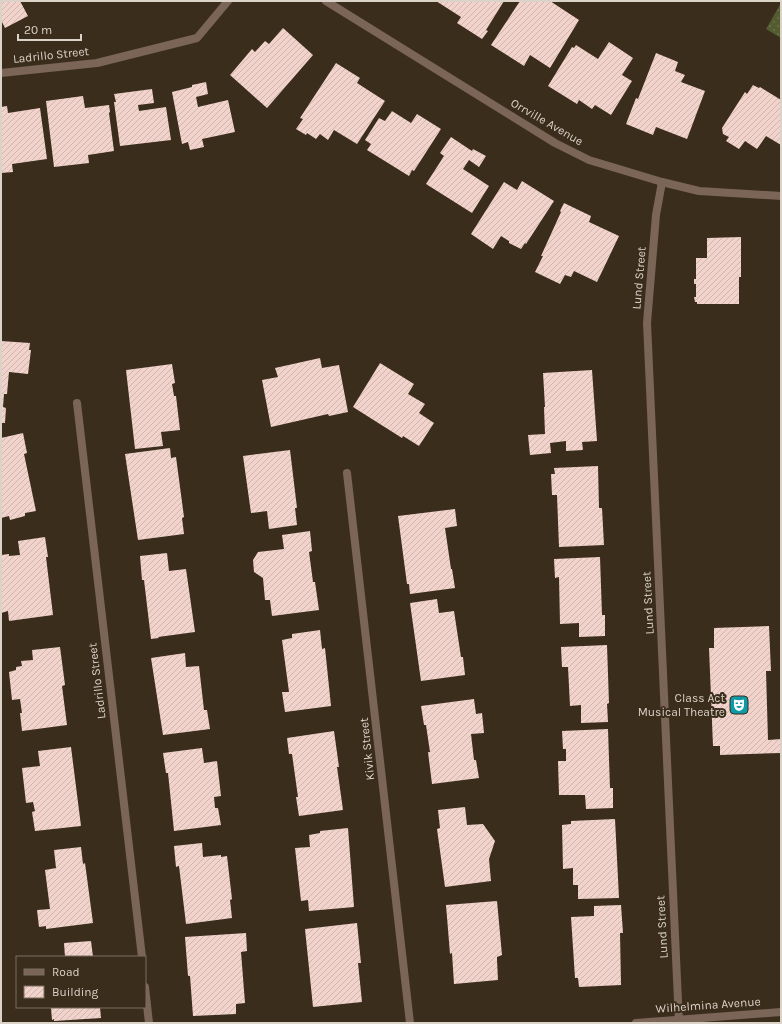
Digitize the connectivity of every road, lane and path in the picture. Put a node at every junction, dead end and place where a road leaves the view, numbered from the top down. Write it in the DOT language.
graph roads {
  1 [pos="228,1"];
  2 [pos="326,1"];
  3 [pos="1,72"];
  4 [pos="662,182"];
  5 [pos="781,196"];
  6 [pos="77,403"];
  7 [pos="347,473"];
  8 [pos="142,956"];
  9 [pos="146,996"];
  10 [pos="781,1012"];
  11 [pos="679,1021"];
  12 [pos="149,1023"];
  13 [pos="410,1023"];
  14 [pos="636,1023"];
  1 -- 3 [label="street, Ladrillo Street"];
  2 -- 4 [label="street, Orrville Avenue"];
  4 -- 5 [label="street, Orrville Avenue"];
  4 -- 11 [label="street, Lund Street"];
  6 -- 8 [label="street, Ladrillo Street"];
  7 -- 13 [label="street, Kivik Street"];
  9 -- 12 [label="street"];
  10 -- 11 [label="street, Wilhelmina Avenue"];
  11 -- 14 [label="street, Wilhelmina Avenue"];
}
